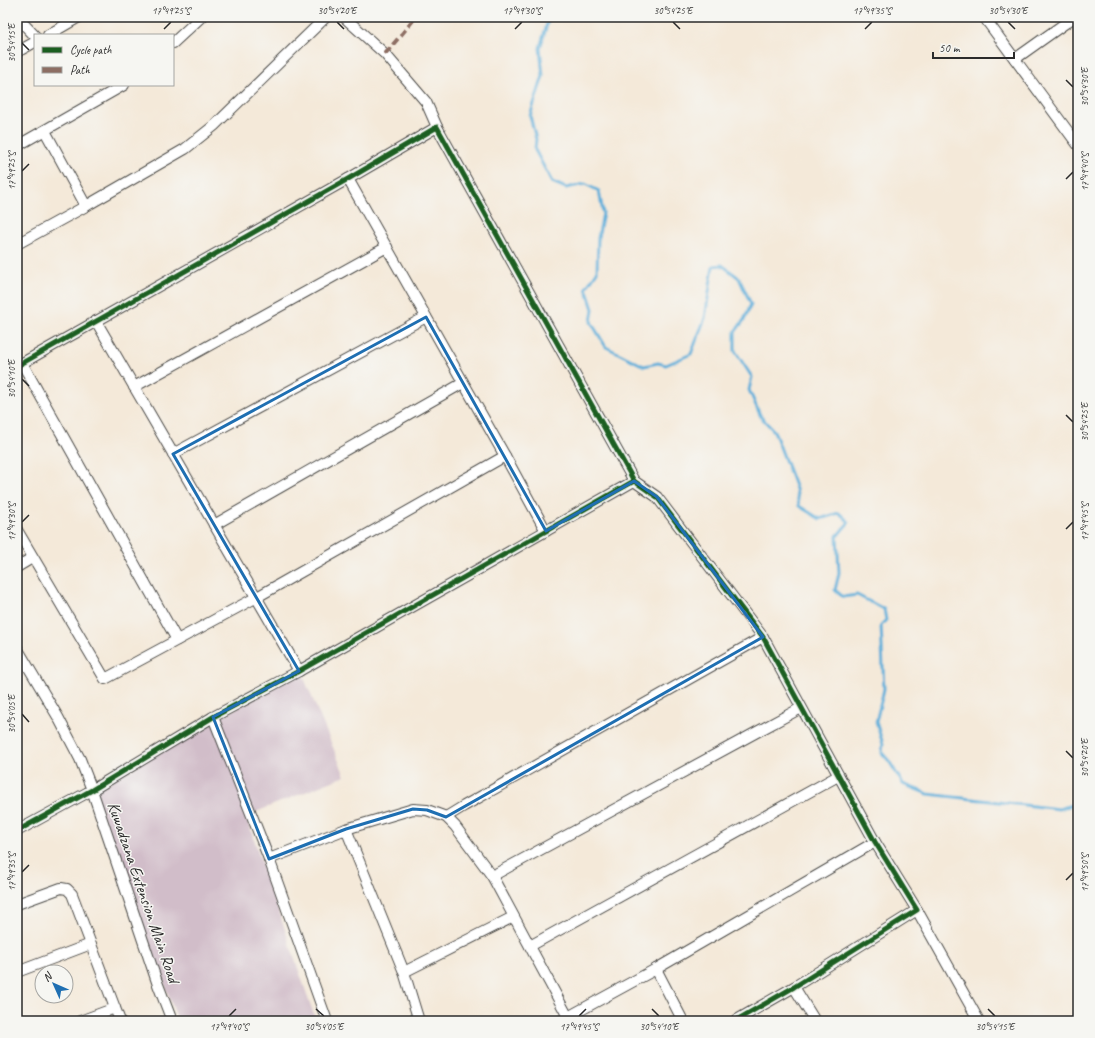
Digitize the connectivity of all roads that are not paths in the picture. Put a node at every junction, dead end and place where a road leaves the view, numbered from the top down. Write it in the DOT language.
graph roads {
  1 [pos="17,17"];
  2 [pos="79,17"];
  3 [pos="201,17"];
  4 [pos="326,17"];
  5 [pos="344,17"];
  6 [pos="984,17"];
  7 [pos="1074,17"];
  8 [pos="50,34"];
  9 [pos="34,35"];
  10 [pos="34,43"];
  11 [pos="174,43"];
  12 [pos="17,52"];
  13 [pos="1015,60"];
  14 [pos="122,86"];
  15 [pos="437,127"];
  16 [pos="45,131"];
  17 [pos="1078,145"];
  18 [pos="17,146"];
  19 [pos="348,179"];
  20 [pos="86,206"];
  21 [pos="17,244"];
  22 [pos="387,247"];
  23 [pos="426,317"];
  24 [pos="96,321"];
  25 [pos="19,364"];
  26 [pos="463,383"];
  27 [pos="134,387"];
  28 [pos="174,454"];
  29 [pos="505,456"];
  30 [pos="634,481"];
  31 [pos="214,525"];
  32 [pos="17,530"];
  33 [pos="546,531"];
  34 [pos="32,558"];
  35 [pos="17,567"];
  36 [pos="257,597"];
  37 [pos="763,637"];
  38 [pos="177,640"];
  39 [pos="17,648"];
  40 [pos="299,671"];
  41 [pos="801,708"];
  42 [pos="213,718"];
  43 [pos="838,776"];
  44 [pos="92,790"];
  45 [pos="446,817"];
  46 [pos="346,829"];
  47 [pos="17,831"];
  48 [pos="875,842"];
  49 [pos="268,859"];
  50 [pos="492,876"];
  51 [pos="17,904"];
  52 [pos="917,910"];
  53 [pos="513,916"];
  54 [pos="91,944"];
  55 [pos="530,946"];
  56 [pos="656,969"];
  57 [pos="17,972"];
  58 [pos="404,972"];
  59 [pos="794,987"];
  60 [pos="115,1008"];
  61 [pos="564,1019"];
  62 [pos="80,1021"];
  63 [pos="120,1021"];
  64 [pos="172,1021"];
  65 [pos="327,1021"];
  66 [pos="419,1021"];
  67 [pos="683,1021"];
  68 [pos="735,1021"];
  69 [pos="815,1021"];
  70 [pos="980,1021"];
  1 -- 9 [label="street"];
  2 -- 8 [label="street"];
  3 -- 11 [label="street"];
  4 -- 20 [label="street"];
  5 -- 15 [label="street"];
  6 -- 13 [label="street"];
  7 -- 13 [label="street"];
  10 -- 12 [label="street"];
  13 -- 17 [label="street"];
  14 -- 16 [label="street"];
  15 -- 19 [label="street"];
  15 -- 30 [label="street"];
  16 -- 18 [label="street"];
  16 -- 20 [label="street"];
  19 -- 22 [label="street"];
  19 -- 24 [label="street"];
  20 -- 21 [label="street"];
  22 -- 23 [label="street"];
  22 -- 27 [label="street"];
  23 -- 26 [label="street"];
  23 -- 28 [label="street"];
  24 -- 25 [label="street"];
  24 -- 27 [label="street"];
  25 -- 38 [label="street"];
  26 -- 29 [label="street"];
  26 -- 31 [label="street"];
  27 -- 28 [label="street"];
  28 -- 31 [label="street"];
  29 -- 33 [label="street"];
  29 -- 36 [label="street"];
  30 -- 33 [label="street"];
  30 -- 37 [label="street"];
  31 -- 36 [label="street"];
  32 -- 34 [label="street"];
  33 -- 40 [label="street"];
  34 -- 35 [label="street"];
  34 -- 38 [label="street"];
  36 -- 38 [label="street"];
  36 -- 40 [label="street"];
  37 -- 41 [label="street"];
  37 -- 45 [label="street"];
  39 -- 44 [label="street, Kuwadzana Extension Main Road"];
  40 -- 42 [label="street"];
  41 -- 43 [label="street"];
  41 -- 50 [label="street"];
  42 -- 44 [label="street"];
  42 -- 49 [label="street"];
  43 -- 48 [label="street"];
  43 -- 55 [label="street"];
  44 -- 47 [label="street"];
  44 -- 64 [label="street, Kuwadzana Extension Main Road"];
  45 -- 46 [label="street"];
  45 -- 50 [label="street"];
  46 -- 49 [label="street"];
  46 -- 58 [label="street"];
  48 -- 52 [label="street"];
  48 -- 56 [label="street"];
  49 -- 65 [label="street"];
  50 -- 53 [label="street"];
  51 -- 54 [label="street"];
  52 -- 59 [label="street"];
  52 -- 70 [label="street"];
  53 -- 55 [label="street"];
  53 -- 58 [label="street"];
  54 -- 57 [label="street"];
  54 -- 60 [label="street"];
  55 -- 61 [label="street"];
  56 -- 61 [label="street"];
  56 -- 67 [label="street"];
  58 -- 66 [label="street"];
  59 -- 68 [label="street"];
  59 -- 69 [label="street"];
  60 -- 62 [label="street"];
  60 -- 63 [label="street"];
}
